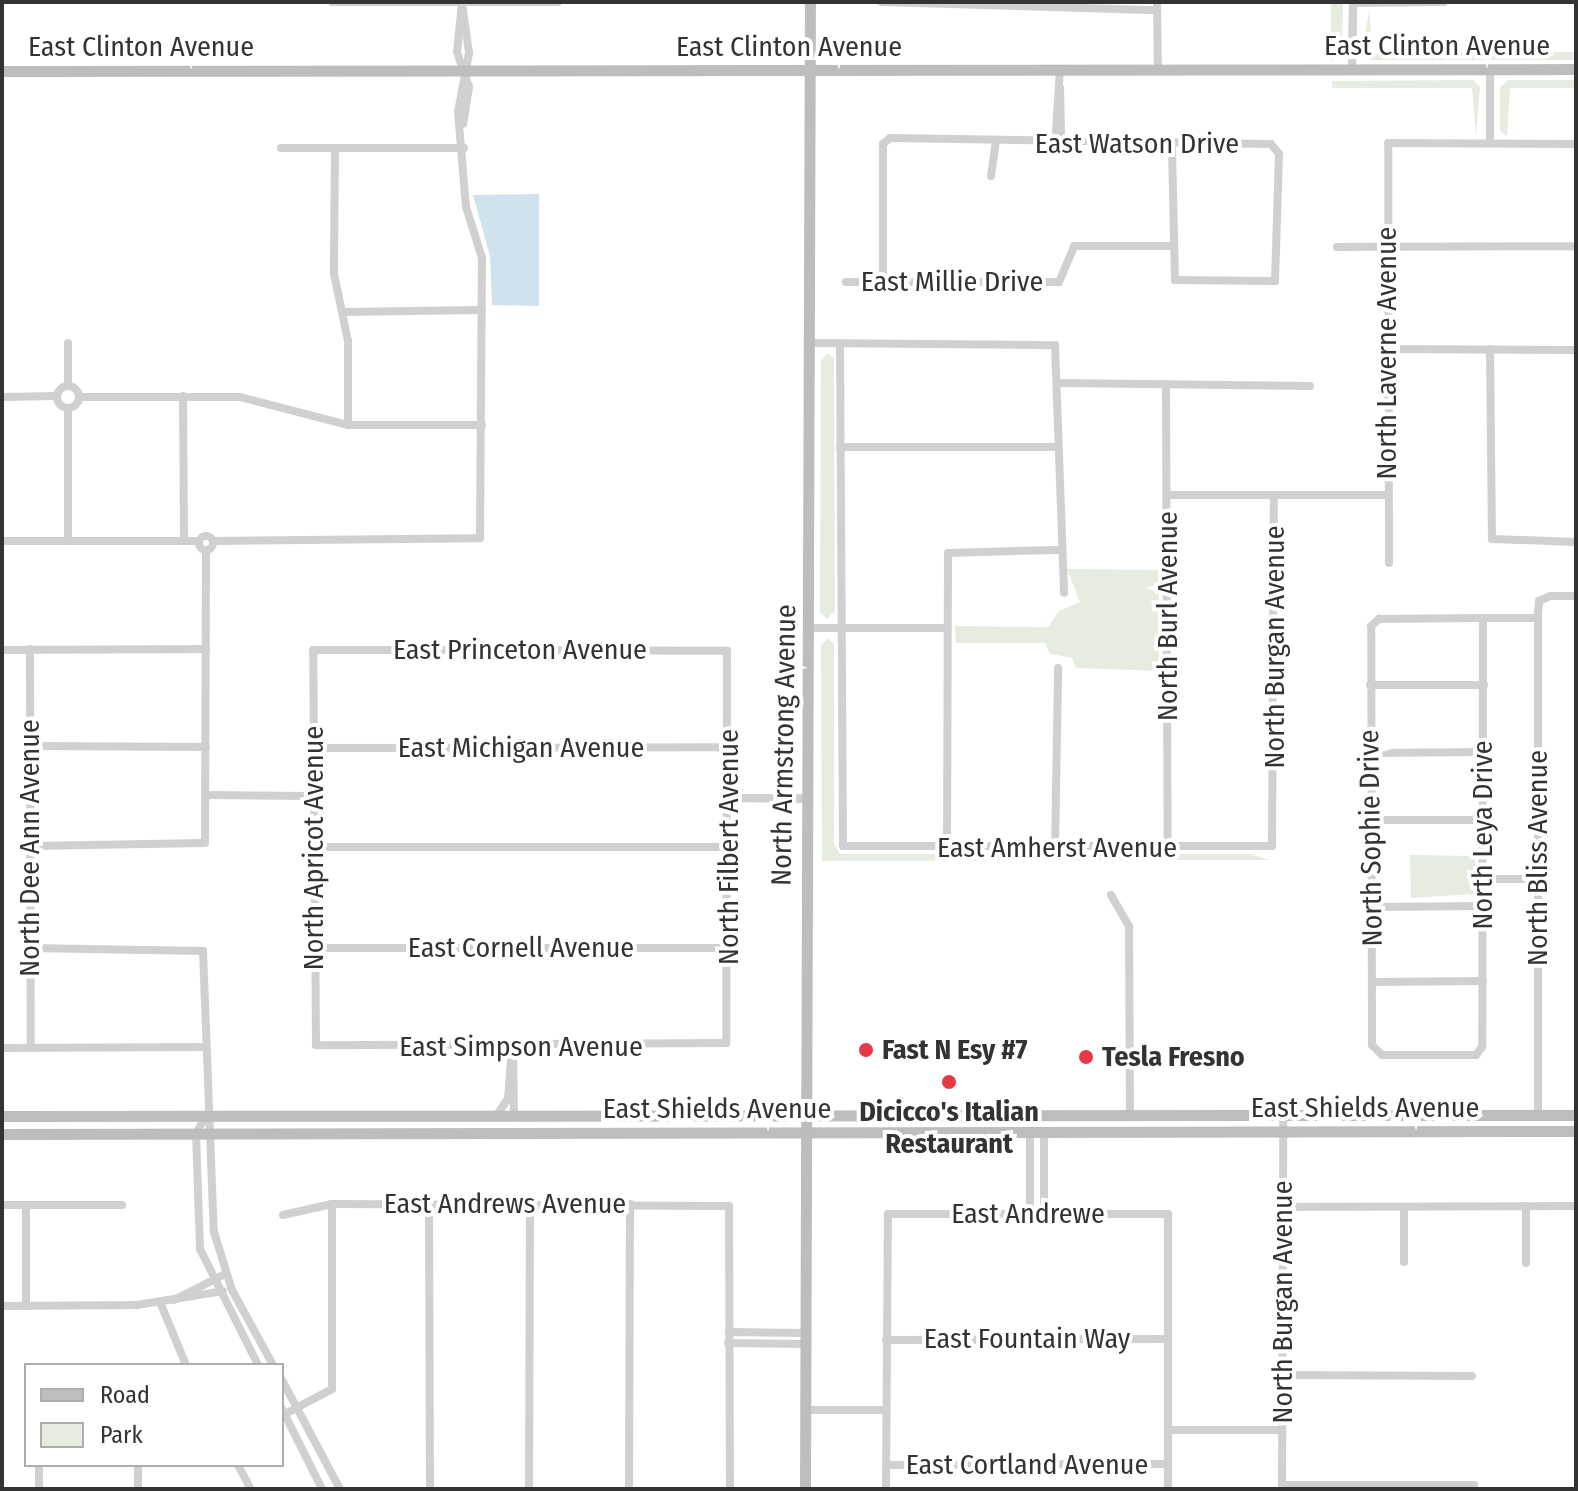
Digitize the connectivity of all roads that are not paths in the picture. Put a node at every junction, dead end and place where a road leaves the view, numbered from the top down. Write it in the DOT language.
graph roads {
  1 [pos="332,2"];
  2 [pos="558,2"];
  3 [pos="810,2"];
  4 [pos="881,2"];
  5 [pos="1353,2"];
  6 [pos="1444,2"];
  7 [pos="462,3"];
  8 [pos="974,5"];
  9 [pos="1157,6"];
  10 [pos="1060,69"];
  11 [pos="1576,69"];
  12 [pos="1158,70"];
  13 [pos="1352,70"];
  14 [pos="2,71"];
  15 [pos="810,71"];
  16 [pos="1490,71"];
  17 [pos="463,72"];
  18 [pos="996,140"];
  19 [pos="1061,140"];
  20 [pos="1490,143"];
  21 [pos="1172,144"];
  22 [pos="1576,144"];
  23 [pos="281,148"];
  24 [pos="335,148"];
  25 [pos="464,148"];
  26 [pos="991,176"];
  27 [pos="1173,246"];
  28 [pos="1576,246"];
  29 [pos="1337,247"];
  30 [pos="1387,247"];
  31 [pos="846,282"];
  32 [pos="883,282"];
  33 [pos="482,310"];
  34 [pos="343,312"];
  35 [pos="68,343"];
  36 [pos="810,343"];
  37 [pos="840,343"];
  38 [pos="1386,349"];
  39 [pos="1490,349"];
  40 [pos="1576,350"];
  41 [pos="1058,383"];
  42 [pos="1166,384"];
  43 [pos="68,386"];
  44 [pos="1310,386"];
  45 [pos="57,396"];
  46 [pos="183,396"];
  47 [pos="2,397"];
  48 [pos="80,397"];
  49 [pos="68,408"];
  50 [pos="348,425"];
  51 [pos="482,425"];
  52 [pos="840,447"];
  53 [pos="1058,447"];
  54 [pos="1167,495"];
  55 [pos="1274,495"];
  56 [pos="1386,495"];
  57 [pos="2,541"];
  58 [pos="68,541"];
  59 [pos="184,541"];
  60 [pos="199,541"];
  61 [pos="213,541"];
  62 [pos="1576,542"];
  63 [pos="206,550"];
  64 [pos="1058,550"];
  65 [pos="1389,563"];
  66 [pos="1064,593"];
  67 [pos="1576,596"];
  68 [pos="1483,618"];
  69 [pos="1538,618"];
  70 [pos="810,628"];
  71 [pos="840,628"];
  72 [pos="947,628"];
  73 [pos="30,649"];
  74 [pos="206,649"];
  75 [pos="2,650"];
  76 [pos="313,650"];
  77 [pos="727,651"];
  78 [pos="1058,668"];
  79 [pos="1370,685"];
  80 [pos="1484,685"];
  81 [pos="30,746"];
  82 [pos="206,747"];
  83 [pos="729,747"];
  84 [pos="314,748"];
  85 [pos="1484,752"];
  86 [pos="1370,753"];
  87 [pos="207,795"];
  88 [pos="313,796"];
  89 [pos="729,798"];
  90 [pos="807,798"];
  91 [pos="1370,820"];
  92 [pos="1484,820"];
  93 [pos="31,846"];
  94 [pos="843,846"];
  95 [pos="1272,846"];
  96 [pos="314,847"];
  97 [pos="729,847"];
  98 [pos="1168,847"];
  99 [pos="947,848"];
  100 [pos="1055,848"];
  101 [pos="1483,879"];
  102 [pos="1538,879"];
  103 [pos="1111,895"];
  104 [pos="1483,906"];
  105 [pos="1373,907"];
  106 [pos="30,948"];
  107 [pos="314,948"];
  108 [pos="729,948"];
  109 [pos="1483,981"];
  110 [pos="1373,982"];
  111 [pos="726,1043"];
  112 [pos="316,1045"];
  113 [pos="31,1047"];
  114 [pos="206,1047"];
  115 [pos="512,1047"];
  116 [pos="2,1048"];
  117 [pos="1375,1052"];
  118 [pos="806,1115"];
  119 [pos="1538,1115"];
  120 [pos="1576,1115"];
  121 [pos="2,1116"];
  122 [pos="496,1116"];
  123 [pos="514,1116"];
  124 [pos="1130,1116"];
  125 [pos="1283,1116"];
  126 [pos="205,1117"];
  127 [pos="1576,1125"];
  128 [pos="1418,1131"];
  129 [pos="1540,1131"];
  130 [pos="1576,1131"];
  131 [pos="1030,1132"];
  132 [pos="1044,1132"];
  133 [pos="1283,1132"];
  134 [pos="213,1133"];
  135 [pos="402,1133"];
  136 [pos="806,1133"];
  137 [pos="2,1134"];
  138 [pos="196,1134"];
  139 [pos="332,1204"];
  140 [pos="429,1204"];
  141 [pos="530,1204"];
  142 [pos="630,1204"];
  143 [pos="2,1205"];
  144 [pos="26,1205"];
  145 [pos="122,1205"];
  146 [pos="1526,1206"];
  147 [pos="1576,1206"];
  148 [pos="1283,1207"];
  149 [pos="1404,1207"];
  150 [pos="283,1215"];
  151 [pos="1030,1215"];
  152 [pos="1044,1215"];
  153 [pos="1404,1262"];
  154 [pos="1526,1263"];
  155 [pos="225,1274"];
  156 [pos="212,1279"];
  157 [pos="231,1287"];
  158 [pos="218,1293"];
  159 [pos="173,1301"];
  160 [pos="160,1302"];
  161 [pos="2,1306"];
  162 [pos="26,1306"];
  163 [pos="729,1332"];
  164 [pos="806,1338"];
  165 [pos="1168,1339"];
  166 [pos="886,1340"];
  167 [pos="728,1343"];
  168 [pos="185,1363"];
  169 [pos="257,1363"];
  170 [pos="272,1363"];
  171 [pos="1282,1375"];
  172 [pos="1472,1376"];
  173 [pos="284,1384"];
  174 [pos="297,1408"];
  175 [pos="805,1410"];
  176 [pos="885,1410"];
  177 [pos="284,1412"];
  178 [pos="284,1414"];
  179 [pos="1168,1430"];
  180 [pos="1282,1430"];
  181 [pos="1168,1464"];
  182 [pos="886,1465"];
  183 [pos="39,1467"];
  184 [pos="138,1467"];
  185 [pos="239,1467"];
  186 [pos="1474,1485"];
  187 [pos="1282,1487"];
  188 [pos="39,1489"];
  189 [pos="138,1489"];
  190 [pos="251,1489"];
  191 [pos="322,1489"];
  192 [pos="340,1489"];
  193 [pos="430,1489"];
  194 [pos="529,1489"];
  195 [pos="629,1489"];
  196 [pos="730,1489"];
  197 [pos="805,1489"];
  198 [pos="886,1489"];
  199 [pos="1168,1489"];
  1 -- 7 [label="street"];
  2 -- 7 [label="street"];
  3 -- 15 [label="main road, North Armstrong Avenue"];
  4 -- 8 [label="street"];
  5 -- 6 [label="street"];
  5 -- 13 [label="street"];
  7 -- 17 [label="street"];
  8 -- 9 [label="street"];
  9 -- 12 [label="street"];
  10 -- 12 [label="main road, East Clinton Avenue"];
  10 -- 15 [label="main road, East Clinton Avenue"];
  10 -- 19 [label="street"];
  11 -- 16 [label="main road, East Clinton Avenue"];
  12 -- 13 [label="main road, East Clinton Avenue"];
  13 -- 16 [label="main road, East Clinton Avenue"];
  14 -- 17 [label="main road, East Clinton Avenue"];
  15 -- 17 [label="main road, East Clinton Avenue"];
  15 -- 36 [label="main road, North Armstrong Avenue"];
  16 -- 20 [label="street"];
  17 -- 25 [label="street"];
  18 -- 19 [label="street, East Watson Drive"];
  18 -- 26 [label="street, East Watson Drive"];
  18 -- 32 [label="street, East Watson Drive"];
  19 -- 21 [label="street, East Watson Drive"];
  20 -- 22 [label="street"];
  20 -- 30 [label="street, North Laverne Avenue"];
  21 -- 27 [label="street"];
  21 -- 27 [label="street, East Watson Drive"];
  23 -- 24 [label="street"];
  24 -- 25 [label="street"];
  24 -- 34 [label="street"];
  25 -- 33 [label="street"];
  27 -- 32 [label="street, East Millie Drive"];
  28 -- 30 [label="street"];
  29 -- 30 [label="street"];
  30 -- 38 [label="street, North Laverne Avenue"];
  31 -- 32 [label="street, East Millie Drive"];
  33 -- 34 [label="street"];
  33 -- 51 [label="street"];
  34 -- 50 [label="street"];
  35 -- 43 [label="street"];
  36 -- 37 [label="street"];
  36 -- 70 [label="main road, North Armstrong Avenue"];
  37 -- 41 [label="street"];
  37 -- 52 [label="street, North Armstrong Avenue"];
  38 -- 39 [label="street"];
  38 -- 56 [label="street, North Laverne Avenue"];
  39 -- 40 [label="street"];
  39 -- 62 [label="street"];
  41 -- 42 [label="street"];
  41 -- 53 [label="street"];
  42 -- 44 [label="street"];
  42 -- 54 [label="street, North Burl Avenue"];
  43 -- 45 [label="street"];
  43 -- 48 [label="street"];
  45 -- 47 [label="street"];
  45 -- 49 [label="street"];
  46 -- 48 [label="street"];
  46 -- 50 [label="street"];
  46 -- 59 [label="street"];
  48 -- 49 [label="street"];
  49 -- 58 [label="street"];
  50 -- 51 [label="street"];
  51 -- 61 [label="street"];
  52 -- 53 [label="street"];
  52 -- 71 [label="street, North Armstrong Avenue"];
  53 -- 64 [label="street"];
  54 -- 55 [label="street"];
  54 -- 98 [label="street, North Burl Avenue"];
  55 -- 56 [label="street"];
  55 -- 95 [label="street, North Burgan Avenue"];
  56 -- 65 [label="street, North Laverne Avenue"];
  57 -- 58 [label="street"];
  58 -- 59 [label="street"];
  59 -- 60 [label="street"];
  60 -- 61 [label="street"];
  60 -- 63 [label="street"];
  61 -- 63 [label="street"];
  63 -- 74 [label="street"];
  64 -- 66 [label="street"];
  64 -- 72 [label="street"];
  67 -- 69 [label="street, North Bliss Avenue"];
  68 -- 69 [label="street"];
  68 -- 79 [label="street, North Sophie Drive"];
  68 -- 80 [label="street, North Leya Drive"];
  69 -- 102 [label="street, North Bliss Avenue"];
  70 -- 71 [label="street"];
  70 -- 90 [label="main road, North Armstrong Avenue"];
  71 -- 72 [label="street"];
  71 -- 94 [label="street, North Armstrong Avenue"];
  72 -- 99 [label="street"];
  73 -- 74 [label="street"];
  73 -- 75 [label="street"];
  73 -- 81 [label="street, North Dee Ann Avenue"];
  74 -- 82 [label="street"];
  76 -- 77 [label="street, East Princeton Avenue"];
  76 -- 84 [label="street, North Apricot Avenue"];
  77 -- 83 [label="street, North Filbert Avenue"];
  78 -- 100 [label="street"];
  79 -- 80 [label="street"];
  79 -- 86 [label="street, North Sophie Drive"];
  80 -- 85 [label="street, North Leya Drive"];
  81 -- 82 [label="street"];
  81 -- 93 [label="street, North Dee Ann Avenue"];
  82 -- 87 [label="street"];
  83 -- 84 [label="street, East Michigan Avenue"];
  83 -- 89 [label="street, North Filbert Avenue"];
  84 -- 88 [label="street, North Apricot Avenue"];
  85 -- 86 [label="street"];
  85 -- 92 [label="street, North Leya Drive"];
  86 -- 91 [label="street, North Sophie Drive"];
  87 -- 88 [label="street"];
  87 -- 93 [label="street"];
  88 -- 96 [label="street, North Apricot Avenue"];
  89 -- 90 [label="street"];
  89 -- 97 [label="street, North Filbert Avenue"];
  90 -- 118 [label="main road, North Armstrong Avenue"];
  91 -- 92 [label="street"];
  91 -- 105 [label="street, North Sophie Drive"];
  92 -- 101 [label="street, North Leya Drive"];
  93 -- 106 [label="street, North Dee Ann Avenue"];
  94 -- 99 [label="street, East Amherst Avenue"];
  95 -- 98 [label="street, East Amherst Avenue"];
  96 -- 97 [label="street"];
  96 -- 107 [label="street, North Apricot Avenue"];
  97 -- 108 [label="street, North Filbert Avenue"];
  98 -- 100 [label="street, East Amherst Avenue"];
  99 -- 100 [label="street, East Amherst Avenue"];
  101 -- 102 [label="street"];
  101 -- 104 [label="street, North Leya Drive"];
  102 -- 119 [label="street, North Bliss Avenue"];
  103 -- 124 [label="street"];
  104 -- 105 [label="street"];
  104 -- 109 [label="street, North Leya Drive"];
  105 -- 110 [label="street, North Sophie Drive"];
  106 -- 113 [label="street, North Dee Ann Avenue"];
  106 -- 114 [label="street"];
  107 -- 108 [label="street, East Cornell Avenue"];
  107 -- 112 [label="street, North Apricot Avenue"];
  108 -- 111 [label="street, North Filbert Avenue"];
  109 -- 110 [label="street"];
  109 -- 117 [label="street, North Leya Drive"];
  110 -- 117 [label="street, North Sophie Drive"];
  111 -- 115 [label="street, East Simpson Avenue"];
  112 -- 115 [label="street, East Simpson Avenue"];
  113 -- 114 [label="street"];
  113 -- 116 [label="street"];
  114 -- 126 [label="street"];
  115 -- 122 [label="street"];
  115 -- 123 [label="street"];
  118 -- 123 [label="main road, East Shields Avenue"];
  118 -- 124 [label="main road, East Shields Avenue"];
  118 -- 136 [label="main road, North Armstrong Avenue"];
  119 -- 120 [label="main road, East Shields Avenue"];
  119 -- 125 [label="main road, East Shields Avenue"];
  119 -- 128 [label="main road"];
  121 -- 126 [label="main road, East Shields Avenue"];
  122 -- 123 [label="main road, East Shields Avenue"];
  122 -- 126 [label="main road, East Shields Avenue"];
  123 -- 135 [label="main road"];
  124 -- 125 [label="main road, East Shields Avenue"];
  125 -- 133 [label="street, North Burgan Avenue"];
  126 -- 134 [label="street"];
  126 -- 138 [label="street"];
  127 -- 129 [label="main road"];
  128 -- 129 [label="main road, East Shields Avenue"];
  128 -- 133 [label="main road, East Shields Avenue"];
  129 -- 130 [label="main road, East Shields Avenue"];
  131 -- 132 [label="main road, East Shields Avenue"];
  131 -- 136 [label="main road, East Shields Avenue"];
  131 -- 151 [label="street"];
  132 -- 133 [label="main road, East Shields Avenue"];
  132 -- 152 [label="street"];
  133 -- 148 [label="street, North Burgan Avenue"];
  134 -- 135 [label="main road, East Shields Avenue"];
  134 -- 138 [label="main road, East Shields Avenue"];
  134 -- 155 [label="street"];
  135 -- 136 [label="main road, East Shields Avenue"];
  136 -- 164 [label="main road, North Armstrong Avenue"];
  137 -- 138 [label="main road, East Shields Avenue"];
  138 -- 156 [label="street"];
  139 -- 140 [label="street, East Andrews Avenue"];
  139 -- 150 [label="street, East Andrews Avenue"];
  139 -- 174 [label="street"];
  140 -- 141 [label="street, East Andrews Avenue"];
  140 -- 193 [label="street"];
  141 -- 142 [label="street, East Andrews Avenue"];
  141 -- 194 [label="street"];
  142 -- 163 [label="street, East Andrews Avenue"];
  142 -- 195 [label="street"];
  143 -- 144 [label="street"];
  144 -- 145 [label="street"];
  144 -- 162 [label="street"];
  146 -- 147 [label="street"];
  146 -- 149 [label="street"];
  146 -- 154 [label="street"];
  148 -- 149 [label="street"];
  148 -- 171 [label="street, North Burgan Avenue"];
  149 -- 153 [label="street"];
  151 -- 152 [label="street, East Andrewe"];
  151 -- 166 [label="street, East Andrewe"];
  152 -- 165 [label="street, East Andrewe"];
  155 -- 156 [label="street"];
  155 -- 157 [label="street"];
  156 -- 158 [label="street"];
  156 -- 159 [label="street"];
  157 -- 158 [label="street"];
  157 -- 170 [label="street"];
  158 -- 159 [label="street"];
  158 -- 169 [label="street"];
  159 -- 160 [label="street"];
  160 -- 162 [label="street"];
  160 -- 168 [label="street"];
  161 -- 162 [label="street"];
  163 -- 164 [label="street"];
  163 -- 167 [label="street"];
  164 -- 167 [label="street"];
  164 -- 175 [label="main road, North Armstrong Avenue"];
  165 -- 166 [label="street, East Fountain Way"];
  165 -- 179 [label="street"];
  166 -- 176 [label="street"];
  167 -- 196 [label="street"];
  171 -- 172 [label="street"];
  171 -- 180 [label="street, North Burgan Avenue"];
  173 -- 174 [label="street"];
  174 -- 177 [label="street"];
  174 -- 192 [label="street"];
  175 -- 176 [label="street"];
  175 -- 197 [label="main road, North Armstrong Avenue"];
  176 -- 182 [label="street"];
  178 -- 191 [label="street"];
  179 -- 180 [label="street, East Cortland Avenue"];
  179 -- 181 [label="street"];
  180 -- 187 [label="street, North Burgan Avenue"];
  181 -- 182 [label="street, East Cortland Avenue"];
  181 -- 199 [label="street"];
  182 -- 198 [label="street"];
  183 -- 188 [label="street"];
  184 -- 189 [label="street"];
  185 -- 190 [label="street"];
  186 -- 187 [label="street"];
}
